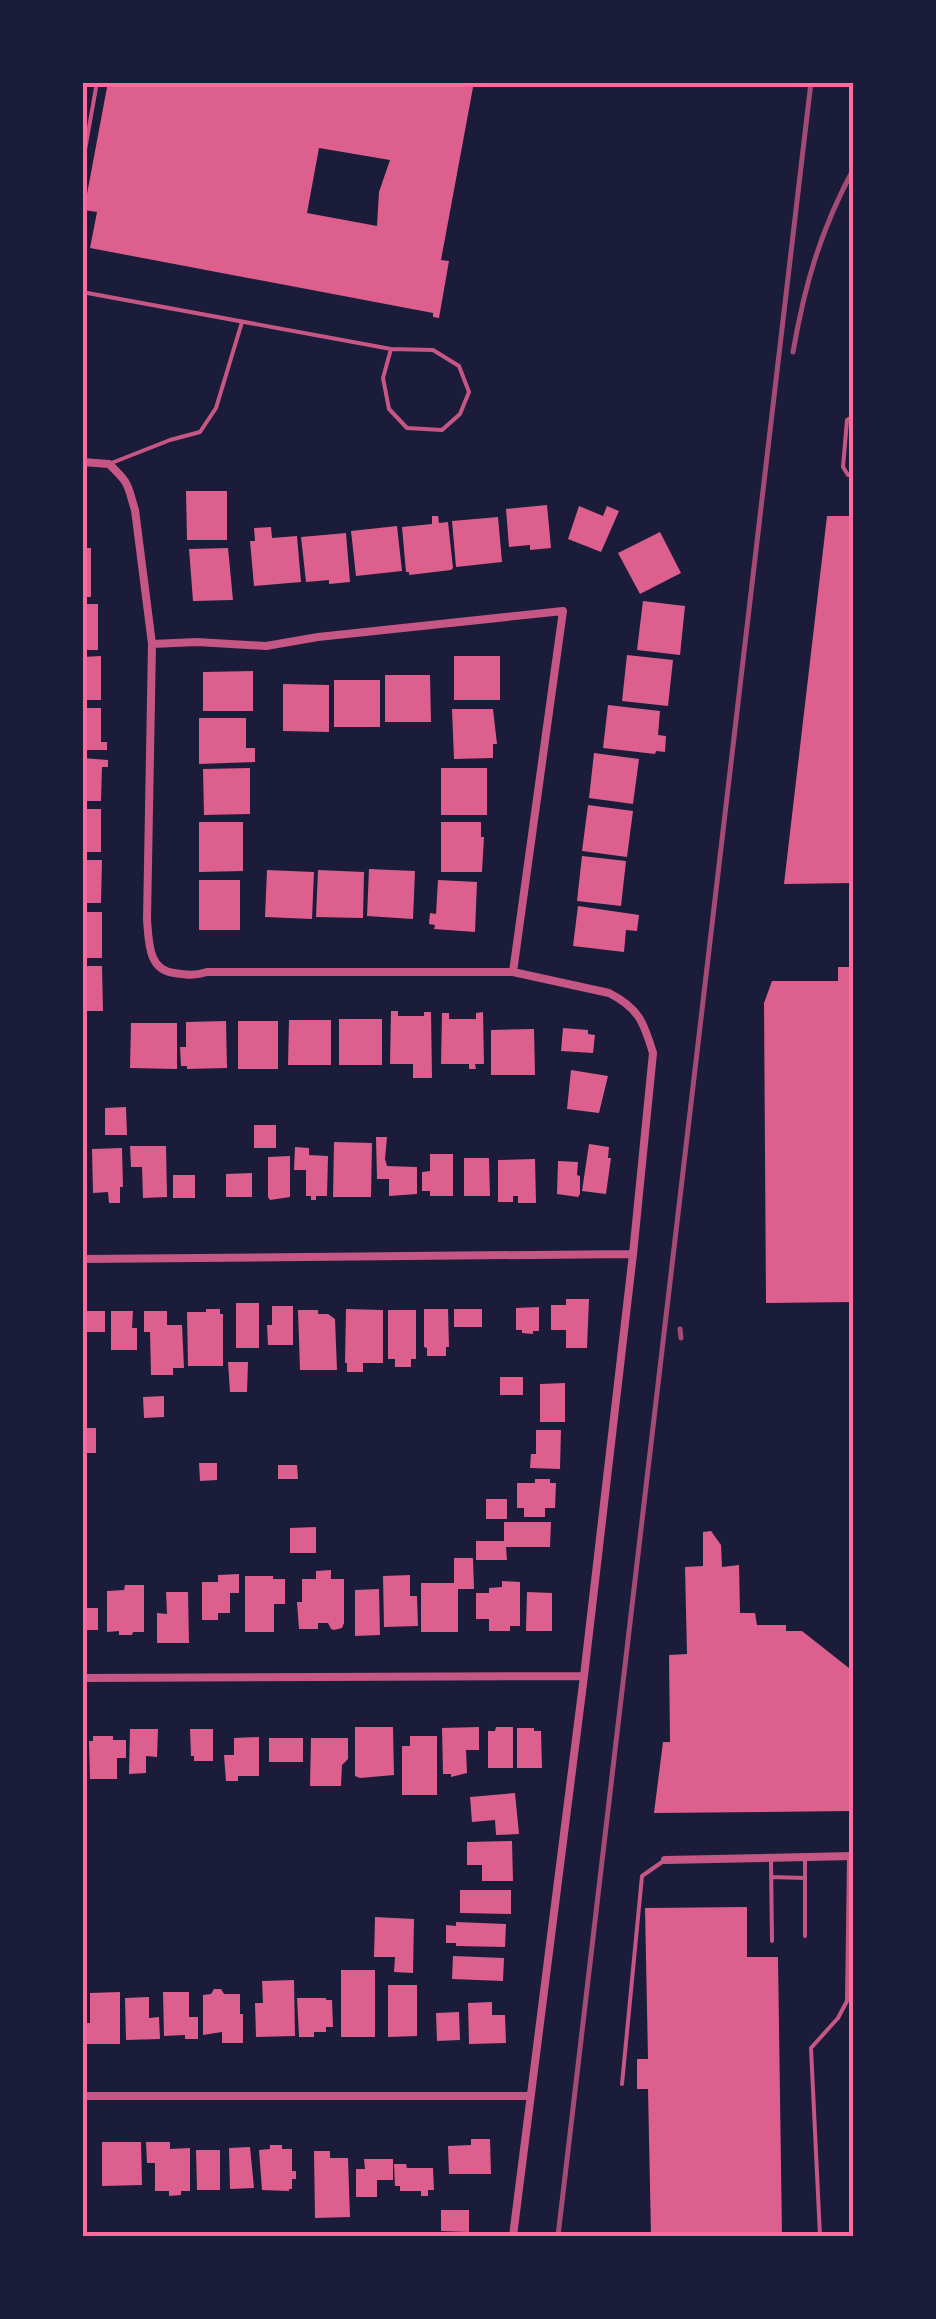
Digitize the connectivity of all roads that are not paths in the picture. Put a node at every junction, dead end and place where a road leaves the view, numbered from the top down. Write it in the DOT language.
graph roads {
  1 [pos="98,82"];
  2 [pos="82,167"];
  3 [pos="82,292"];
  4 [pos="242,322"];
  5 [pos="391,349"];
  6 [pos="854,416"];
  7 [pos="82,462"];
  8 [pos="109,464"];
  9 [pos="854,475"];
  10 [pos="152,644"];
  11 [pos="513,972"];
  12 [pos="634,1254"];
  13 [pos="82,1260"];
  14 [pos="584,1676"];
  15 [pos="82,1678"];
  16 [pos="804,1856"];
  17 [pos="852,1856"];
  18 [pos="771,1857"];
  19 [pos="665,1860"];
  20 [pos="772,1877"];
  21 [pos="805,1878"];
  22 [pos="805,1936"];
  23 [pos="772,1941"];
  24 [pos="622,2084"];
  25 [pos="82,2096"];
  26 [pos="530,2096"];
  27 [pos="513,2236"];
  28 [pos="820,2236"];
  1 -- 2 [label="lane"];
  3 -- 4 [label="lane"];
  4 -- 5 [label="lane"];
  4 -- 8 [label="lane"];
  5 -- 5 [label="lane"];
  6 -- 9 [label="lane"];
  7 -- 8 [label="street"];
  8 -- 10 [label="street"];
  10 -- 11 [label="street"];
  10 -- 11 [label="street"];
  11 -- 12 [label="street"];
  12 -- 13 [label="street"];
  12 -- 14 [label="street"];
  14 -- 15 [label="street"];
  14 -- 26 [label="street"];
  16 -- 17 [label="street"];
  16 -- 18 [label="street"];
  16 -- 21 [label="lane"];
  17 -- 28 [label="lane"];
  18 -- 19 [label="street"];
  18 -- 20 [label="lane"];
  19 -- 24 [label="lane"];
  20 -- 21 [label="lane"];
  20 -- 23 [label="lane"];
  21 -- 22 [label="lane"];
  25 -- 26 [label="street"];
  26 -- 27 [label="street"];
}
